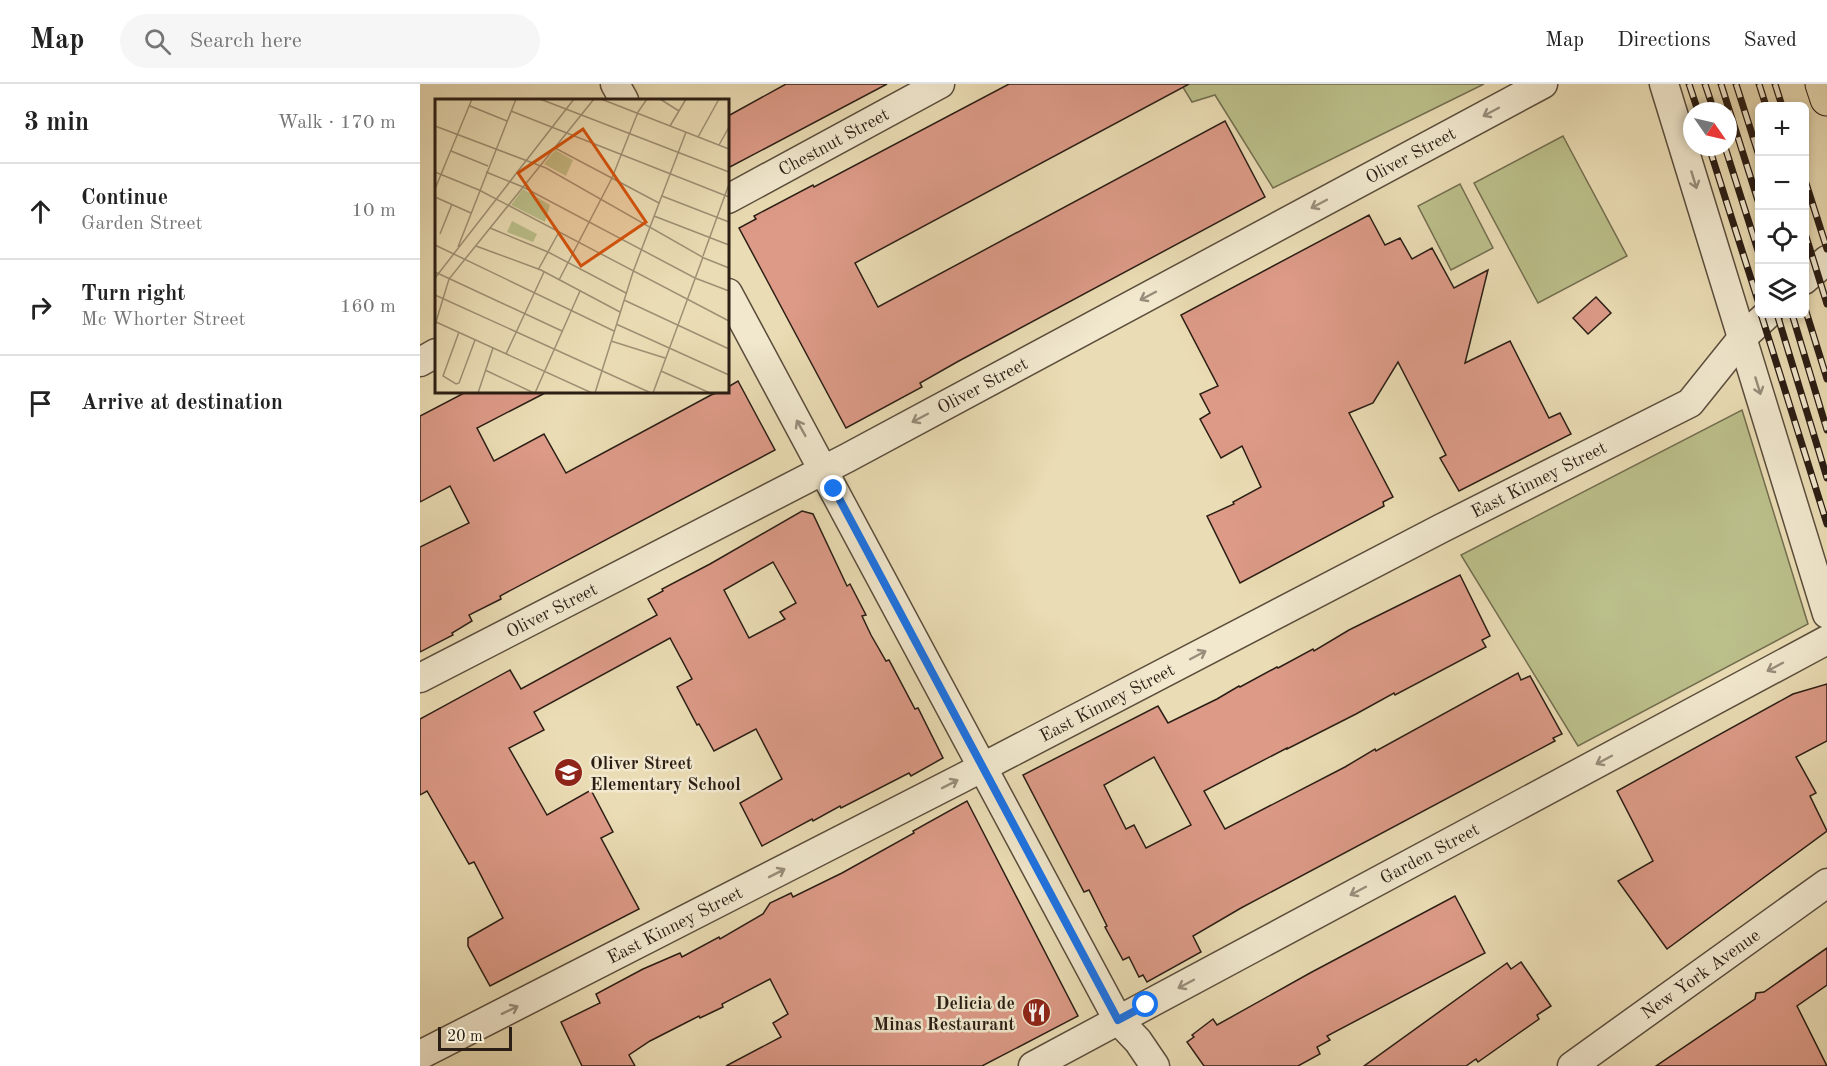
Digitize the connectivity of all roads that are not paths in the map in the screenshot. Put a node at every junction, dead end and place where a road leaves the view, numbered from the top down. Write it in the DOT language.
graph roads {
  1 [pos="615,84"];
  2 [pos="1543,84"];
  3 [pos="1664,84"];
  4 [pos="1822,84"];
  5 [pos="934,85"];
  6 [pos="623,99"];
  7 [pos="1827,99"];
  8 [pos="729,198"];
  9 [pos="1827,260"];
  10 [pos="1809,276"];
  11 [pos="729,295"];
  12 [pos="1764,318"];
  13 [pos="1743,337"];
  14 [pos="435,354"];
  15 [pos="420,362"];
  16 [pos="824,470"];
  17 [pos="1827,614"];
  18 [pos="1827,640"];
  19 [pos="420,678"];
  20 [pos="982,768"];
  21 [pos="1827,883"];
  22 [pos="1118,1020"];
  23 [pos="420,1055"];
  24 [pos="1033,1066"];
  25 [pos="1155,1066"];
  26 [pos="1572,1066"];
  1 -- 6 [label="street"];
  2 -- 16 [label="street, Oliver Street, one-way"];
  3 -- 13 [label="street, one-way"];
  4 -- 7 [label="main road"];
  5 -- 8 [label="street, Chestnut Street"];
  9 -- 10 [label="street"];
  16 -- 11 [label="street, one-way"];
  12 -- 13 [label="street, East Kinney Street"];
  13 -- 17 [label="street, one-way"];
  20 -- 13 [label="street, East Kinney Street, one-way"];
  14 -- 15 [label="street"];
  16 -- 19 [label="street, Oliver Street"];
  16 -- 20 [label="street"];
  18 -- 22 [label="street, Garden Street, one-way"];
  20 -- 22 [label="street"];
  23 -- 20 [label="street, East Kinney Street, one-way"];
  21 -- 26 [label="street, New York Avenue"];
  22 -- 24 [label="street, Garden Street"];
  22 -- 25 [label="street"];
}
